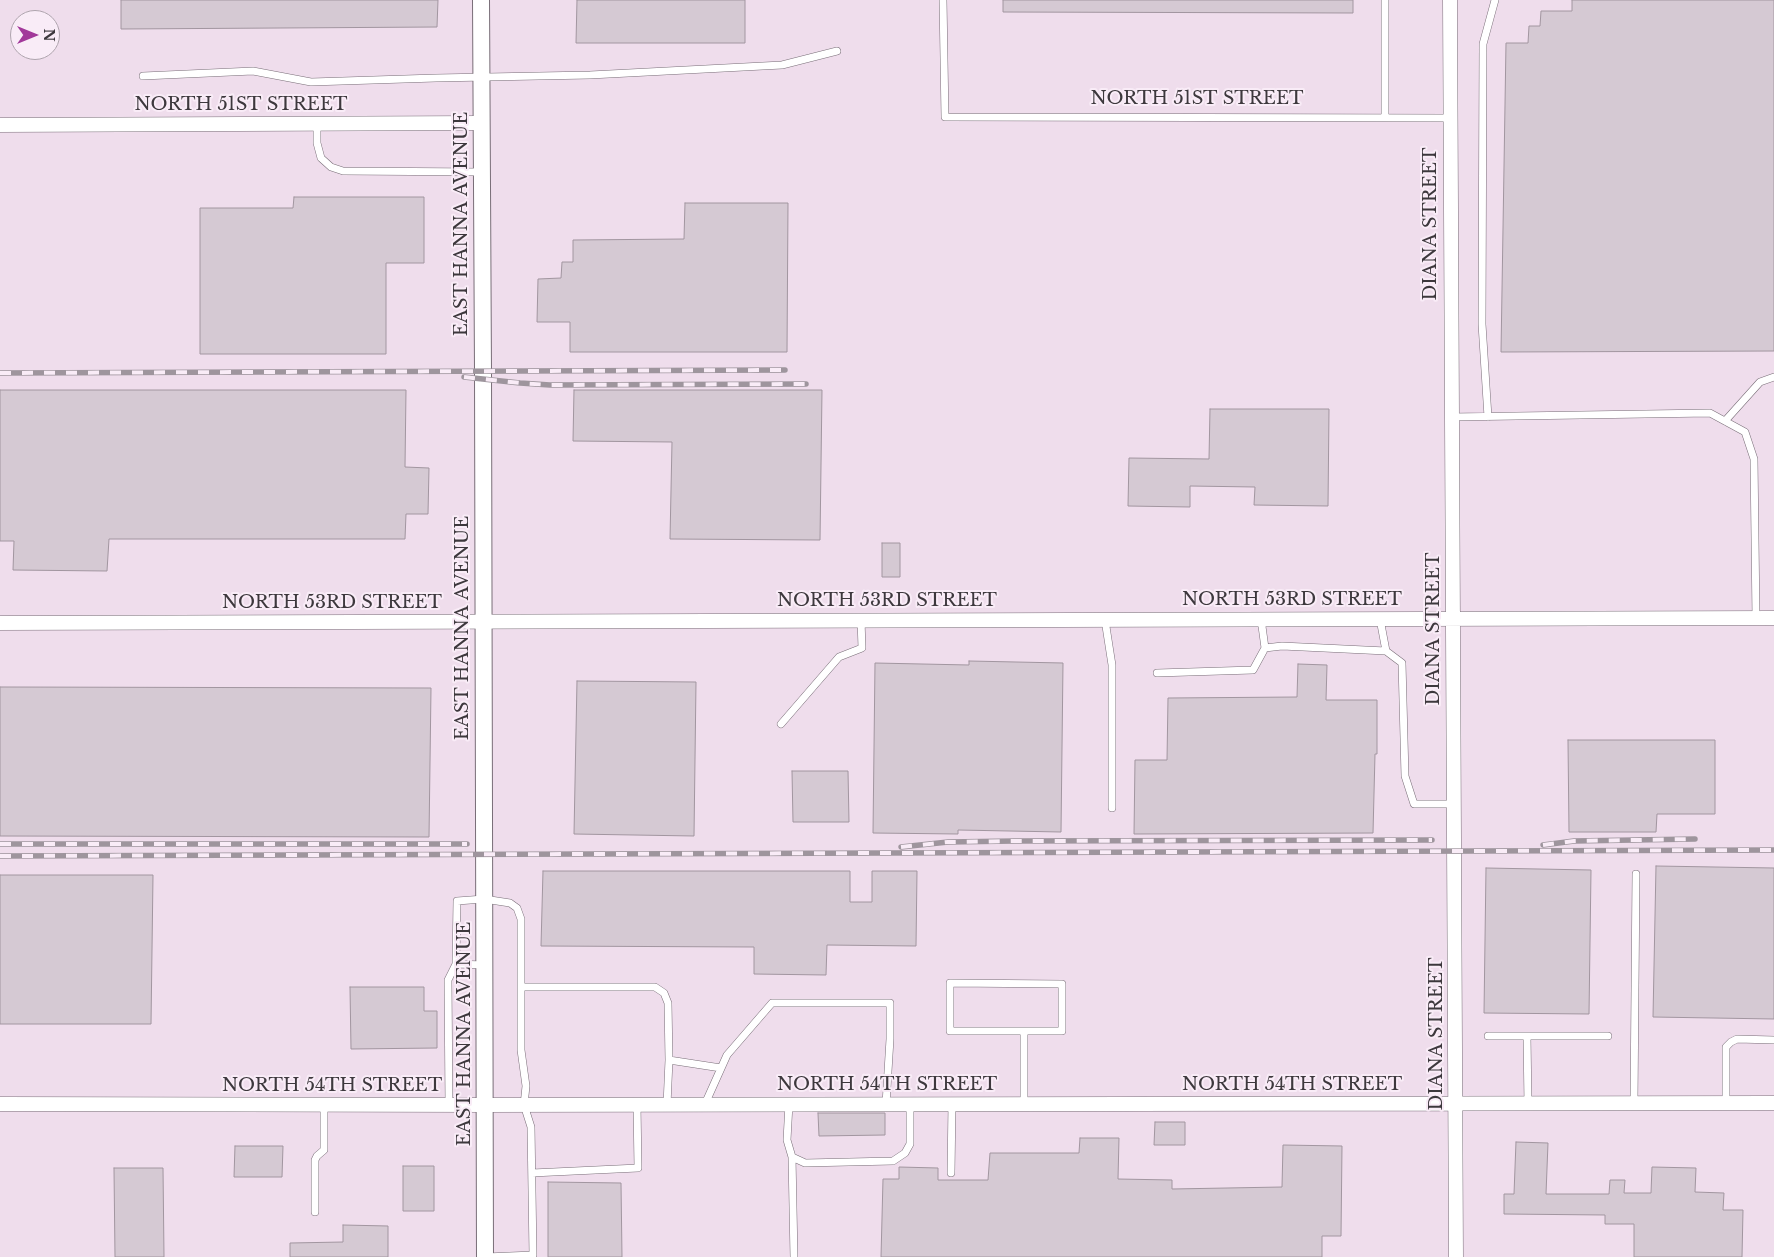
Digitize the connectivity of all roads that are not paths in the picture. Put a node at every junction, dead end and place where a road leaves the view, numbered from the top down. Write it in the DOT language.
graph roads {
  1 [pos="481,0"];
  2 [pos="943,0"];
  3 [pos="1385,0"];
  4 [pos="1450,0"];
  5 [pos="1495,0"];
  6 [pos="837,51"];
  7 [pos="143,76"];
  8 [pos="481,78"];
  9 [pos="1385,118"];
  10 [pos="1450,118"];
  11 [pos="317,124"];
  12 [pos="481,124"];
  13 [pos="0,125"];
  14 [pos="482,172"];
  15 [pos="1774,377"];
  16 [pos="1488,417"];
  17 [pos="1452,418"];
  18 [pos="1724,421"];
  19 [pos="1756,618"];
  20 [pos="1774,618"];
  21 [pos="1261,619"];
  22 [pos="1380,619"];
  23 [pos="1453,619"];
  24 [pos="861,620"];
  25 [pos="1105,620"];
  26 [pos="483,621"];
  27 [pos="0,623"];
  28 [pos="1266,648"];
  29 [pos="1386,650"];
  30 [pos="1157,673"];
  31 [pos="781,724"];
  32 [pos="1454,804"];
  33 [pos="1112,808"];
  34 [pos="1636,874"];
  35 [pos="484,899"];
  36 [pos="456,964"];
  37 [pos="484,965"];
  38 [pos="521,987"];
  39 [pos="1024,1031"];
  40 [pos="1488,1036"];
  41 [pos="1527,1036"];
  42 [pos="1608,1036"];
  43 [pos="1774,1040"];
  44 [pos="669,1060"];
  45 [pos="721,1068"];
  46 [pos="1726,1103"];
  47 [pos="1774,1103"];
  48 [pos="0,1104"];
  49 [pos="705,1104"];
  50 [pos="789,1104"];
  51 [pos="886,1104"];
  52 [pos="910,1104"];
  53 [pos="952,1104"];
  54 [pos="1024,1104"];
  55 [pos="1456,1104"];
  56 [pos="1528,1104"];
  57 [pos="1634,1104"];
  58 [pos="324,1105"];
  59 [pos="449,1105"];
  60 [pos="486,1105"];
  61 [pos="524,1105"];
  62 [pos="636,1105"];
  63 [pos="667,1105"];
  64 [pos="792,1157"];
  65 [pos="532,1173"];
  66 [pos="951,1173"];
  67 [pos="315,1212"];
  68 [pos="485,1257"];
  69 [pos="794,1257"];
  70 [pos="1456,1257"];
  1 -- 8 [label="street, EAST HANNA AVENUE"];
  2 -- 9 [label="lane, NORTH 51ST STREET"];
  3 -- 9 [label="lane"];
  4 -- 10 [label="street, DIANA STREET"];
  5 -- 16 [label="lane"];
  6 -- 8 [label="lane"];
  7 -- 8 [label="lane"];
  8 -- 12 [label="street, EAST HANNA AVENUE"];
  9 -- 10 [label="lane, NORTH 51ST STREET"];
  10 -- 17 [label="street, DIANA STREET"];
  11 -- 12 [label="street, NORTH 51ST STREET"];
  11 -- 13 [label="street, NORTH 51ST STREET"];
  11 -- 14 [label="lane"];
  12 -- 14 [label="street, EAST HANNA AVENUE"];
  14 -- 26 [label="street, EAST HANNA AVENUE"];
  15 -- 18 [label="lane"];
  16 -- 17 [label="lane"];
  16 -- 18 [label="lane"];
  17 -- 23 [label="street, DIANA STREET"];
  18 -- 19 [label="lane"];
  19 -- 20 [label="street, NORTH 53RD STREET"];
  19 -- 23 [label="street, NORTH 53RD STREET"];
  21 -- 22 [label="street, NORTH 53RD STREET"];
  21 -- 25 [label="street, NORTH 53RD STREET"];
  21 -- 28 [label="lane"];
  22 -- 23 [label="street, NORTH 53RD STREET"];
  22 -- 29 [label="lane"];
  23 -- 32 [label="street, DIANA STREET"];
  24 -- 25 [label="street, NORTH 53RD STREET"];
  24 -- 26 [label="street, NORTH 53RD STREET"];
  24 -- 31 [label="lane"];
  25 -- 33 [label="lane"];
  26 -- 27 [label="street, NORTH 53RD STREET"];
  26 -- 35 [label="street, EAST HANNA AVENUE"];
  28 -- 29 [label="lane"];
  28 -- 30 [label="lane"];
  29 -- 32 [label="lane"];
  32 -- 55 [label="street, DIANA STREET"];
  34 -- 57 [label="lane"];
  35 -- 36 [label="lane"];
  35 -- 37 [label="street, EAST HANNA AVENUE"];
  35 -- 38 [label="lane"];
  36 -- 37 [label="lane"];
  36 -- 59 [label="lane"];
  37 -- 60 [label="street, EAST HANNA AVENUE"];
  38 -- 44 [label="lane"];
  38 -- 61 [label="lane"];
  39 -- 39 [label="lane"];
  39 -- 54 [label="lane"];
  40 -- 41 [label="lane"];
  41 -- 42 [label="lane"];
  41 -- 56 [label="lane"];
  43 -- 46 [label="lane"];
  44 -- 45 [label="lane"];
  44 -- 63 [label="lane"];
  45 -- 49 [label="lane"];
  45 -- 51 [label="lane"];
  46 -- 47 [label="street, NORTH 54TH STREET"];
  46 -- 57 [label="street, NORTH 54TH STREET"];
  48 -- 58 [label="street, NORTH 54TH STREET"];
  49 -- 50 [label="street, NORTH 54TH STREET"];
  49 -- 63 [label="street, NORTH 54TH STREET"];
  50 -- 51 [label="street, NORTH 54TH STREET"];
  50 -- 64 [label="lane"];
  51 -- 52 [label="street, NORTH 54TH STREET"];
  52 -- 53 [label="street, NORTH 54TH STREET"];
  52 -- 64 [label="lane"];
  53 -- 54 [label="street, NORTH 54TH STREET"];
  53 -- 66 [label="lane"];
  54 -- 55 [label="street, NORTH 54TH STREET"];
  55 -- 56 [label="street, NORTH 54TH STREET"];
  55 -- 70 [label="street, DIANA STREET"];
  56 -- 57 [label="street, NORTH 54TH STREET"];
  58 -- 59 [label="street, NORTH 54TH STREET"];
  58 -- 67 [label="lane"];
  59 -- 60 [label="street, NORTH 54TH STREET"];
  60 -- 61 [label="street, NORTH 54TH STREET"];
  60 -- 68 [label="street, EAST HANNA AVENUE"];
  61 -- 62 [label="street, NORTH 54TH STREET"];
  61 -- 65 [label="lane"];
  62 -- 63 [label="street, NORTH 54TH STREET"];
  62 -- 65 [label="lane"];
  64 -- 69 [label="lane"];
  65 -- 68 [label="lane"];
}
